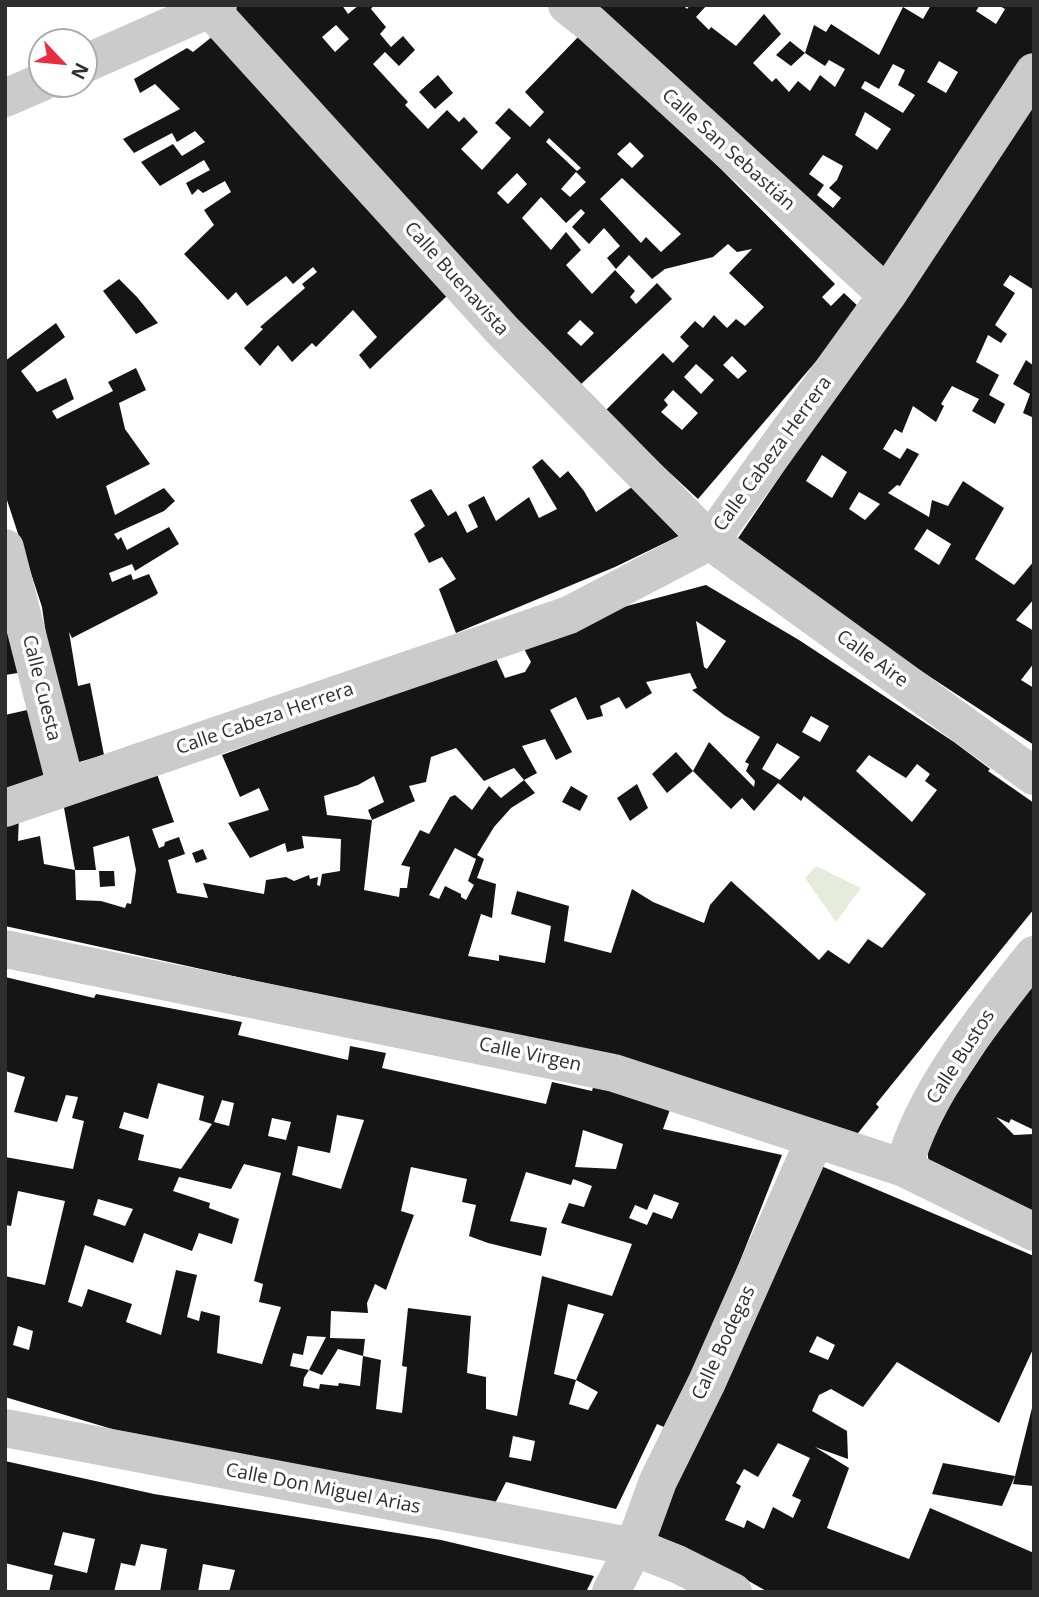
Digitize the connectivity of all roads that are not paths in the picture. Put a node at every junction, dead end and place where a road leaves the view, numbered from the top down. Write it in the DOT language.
graph roads {
  1 [pos="567,5"];
  2 [pos="215,8"];
  3 [pos="98,58"];
  4 [pos="1034,72"];
  5 [pos="28,88"];
  6 [pos="5,97"];
  7 [pos="887,295"];
  8 [pos="710,541"];
  9 [pos="5,548"];
  10 [pos="1034,776"];
  11 [pos="66,787"];
  12 [pos="5,808"];
  13 [pos="5,949"];
  14 [pos="1034,955"];
  15 [pos="815,1139"];
  16 [pos="904,1168"];
  17 [pos="1034,1232"];
  18 [pos="9,1429"];
  19 [pos="634,1547"];
  20 [pos="611,1592"];
  21 [pos="733,1592"];
  1 -- 7 [label="street, Calle San Sebastián"];
  2 -- 3 [label="street"];
  2 -- 8 [label="street, Calle Buenavista"];
  4 -- 7 [label="street, Calle Cabeza Herrera"];
  5 -- 6 [label="street"];
  7 -- 8 [label="street, Calle Cabeza Herrera"];
  8 -- 10 [label="street, Calle Aire"];
  8 -- 11 [label="street, Calle Cabeza Herrera"];
  9 -- 11 [label="street, Calle Cuesta"];
  11 -- 12 [label="street, Calle Cabeza Herrera"];
  13 -- 15 [label="street, Calle Virgen"];
  14 -- 16 [label="street, Calle Bustos"];
  15 -- 16 [label="street, Calle Virgen"];
  15 -- 19 [label="street, Calle Bodegas"];
  16 -- 17 [label="street, Calle Virgen"];
  18 -- 19 [label="street, Calle Don Miguel Arias"];
  19 -- 20 [label="street, Calle Bodegas"];
  19 -- 21 [label="street, Calle Don Miguel Arias"];
}
